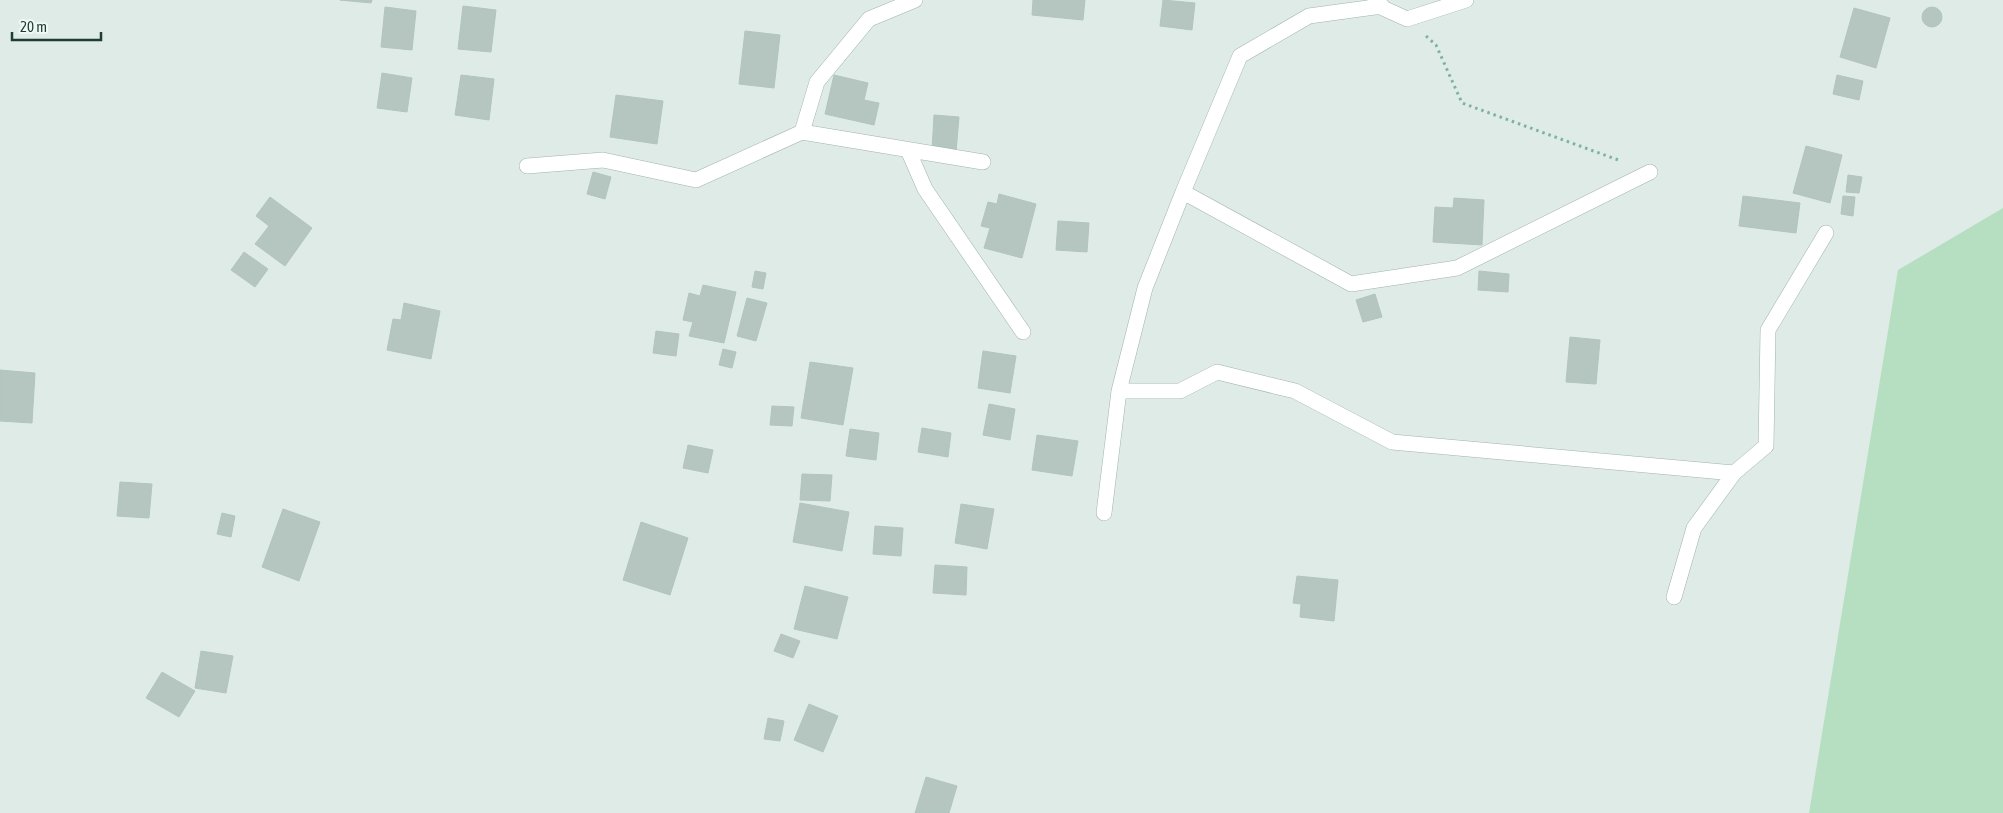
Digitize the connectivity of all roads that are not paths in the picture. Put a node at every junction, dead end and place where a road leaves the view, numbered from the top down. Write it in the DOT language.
graph roads {
  1 [pos="915,0"];
  2 [pos="1361,0"];
  3 [pos="1466,0"];
  4 [pos="1382,6"];
  5 [pos="802,132"];
  6 [pos="908,150"];
  7 [pos="982,162"];
  8 [pos="527,166"];
  9 [pos="1650,172"];
  10 [pos="1182,192"];
  11 [pos="1826,233"];
  12 [pos="1023,332"];
  13 [pos="1119,390"];
  14 [pos="1734,473"];
  15 [pos="1104,513"];
  16 [pos="1674,597"];
  1 -- 5 [label="street"];
  2 -- 4 [label="street"];
  3 -- 4 [label="street"];
  4 -- 10 [label="street"];
  5 -- 6 [label="street"];
  5 -- 8 [label="street"];
  6 -- 7 [label="street"];
  6 -- 12 [label="street"];
  9 -- 10 [label="street"];
  10 -- 13 [label="street"];
  11 -- 14 [label="street"];
  13 -- 14 [label="street"];
  13 -- 15 [label="street"];
  14 -- 16 [label="street"];
}
